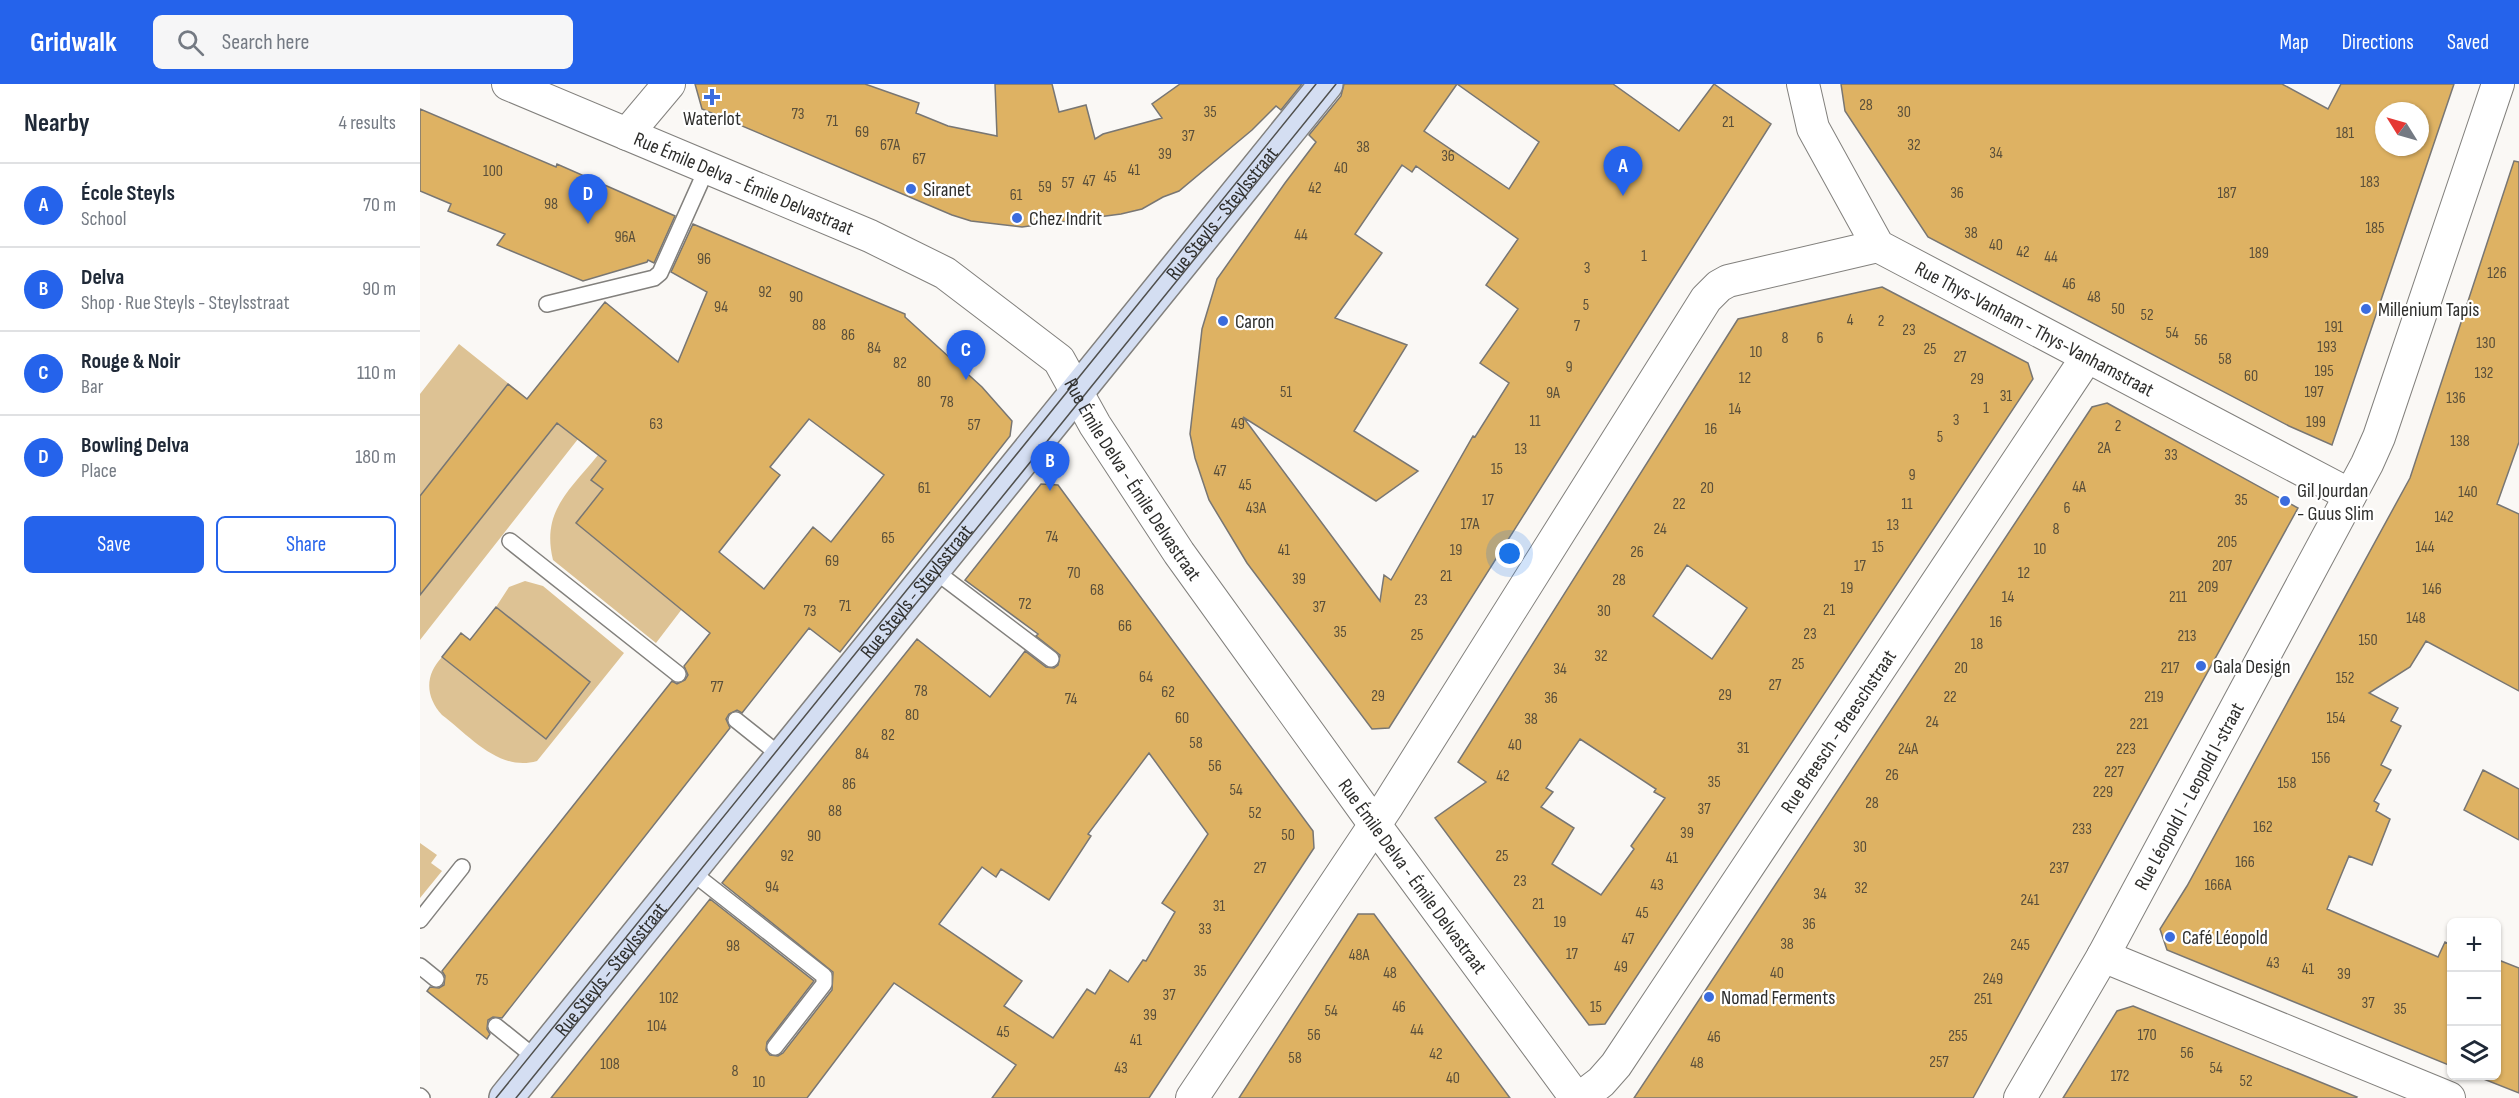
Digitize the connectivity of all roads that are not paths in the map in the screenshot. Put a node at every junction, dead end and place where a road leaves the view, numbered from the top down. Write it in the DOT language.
graph roads {
  1 [pos="508,84"];
  2 [pos="669,84"];
  3 [pos="1326,84"];
  4 [pos="1803,84"];
  5 [pos="2498,84"];
  6 [pos="627,134"];
  7 [pos="707,168"];
  8 [pos="1878,246"];
  9 [pos="547,304"];
  10 [pos="2087,357"];
  11 [pos="1078,394"];
  12 [pos="2350,495"];
  13 [pos="510,541"];
  14 [pos="935,571"];
  15 [pos="1051,659"];
  16 [pos="678,674"];
  17 [pos="736,720"];
  18 [pos="781,756"];
  19 [pos="1375,825"];
  20 [pos="462,867"];
  21 [pos="689,870"];
  22 [pos="420,920"];
  23 [pos="2103,956"];
  24 [pos="420,966"];
  25 [pos="436,979"];
  26 [pos="496,1026"];
  27 [pos="775,1047"];
  28 [pos="537,1059"];
  29 [pos="506,1098"];
  30 [pos="1192,1098"];
  31 [pos="1578,1098"];
  32 [pos="2020,1098"];
  33 [pos="2449,1098"];
  1 -- 6 [label="street, Rue Émile Delva - Émile Delvastraat"];
  2 -- 6 [label="street"];
  3 -- 11 [label="street, Rue Steyls - Steylsstraat"];
  4 -- 8 [label="street"];
  5 -- 12 [label="street, Rue Léopold I - Leopold I-straat"];
  6 -- 7 [label="street, Rue Émile Delva - Émile Delvastraat"];
  7 -- 9 [label="lane"];
  7 -- 11 [label="street, Rue Émile Delva - Émile Delvastraat"];
  8 -- 10 [label="street, Rue Thys-Vanham - Thys-Vanhamstraat"];
  8 -- 19 [label="street"];
  10 -- 12 [label="street, Rue Thys-Vanham - Thys-Vanhamstraat"];
  10 -- 31 [label="street, Rue Breesch - Breeschstraat"];
  11 -- 14 [label="street, Rue Steyls - Steylsstraat"];
  11 -- 19 [label="street, Rue Émile Delva - Émile Delvastraat"];
  12 -- 23 [label="street, Rue Léopold I - Leopold I-straat"];
  13 -- 16 [label="lane"];
  14 -- 15 [label="lane"];
  14 -- 18 [label="street, Rue Steyls - Steylsstraat"];
  17 -- 18 [label="lane"];
  18 -- 21 [label="street, Rue Steyls - Steylsstraat"];
  19 -- 30 [label="street"];
  19 -- 31 [label="street, Rue Émile Delva - Émile Delvastraat"];
  20 -- 22 [label="lane"];
  21 -- 27 [label="lane"];
  21 -- 28 [label="street, Rue Steyls - Steylsstraat"];
  23 -- 32 [label="street, Rue Léopold I - Leopold I-straat"];
  23 -- 33 [label="street"];
  24 -- 25 [label="lane"];
  26 -- 28 [label="lane"];
  28 -- 29 [label="street, Rue Steyls - Steylsstraat"];
}
